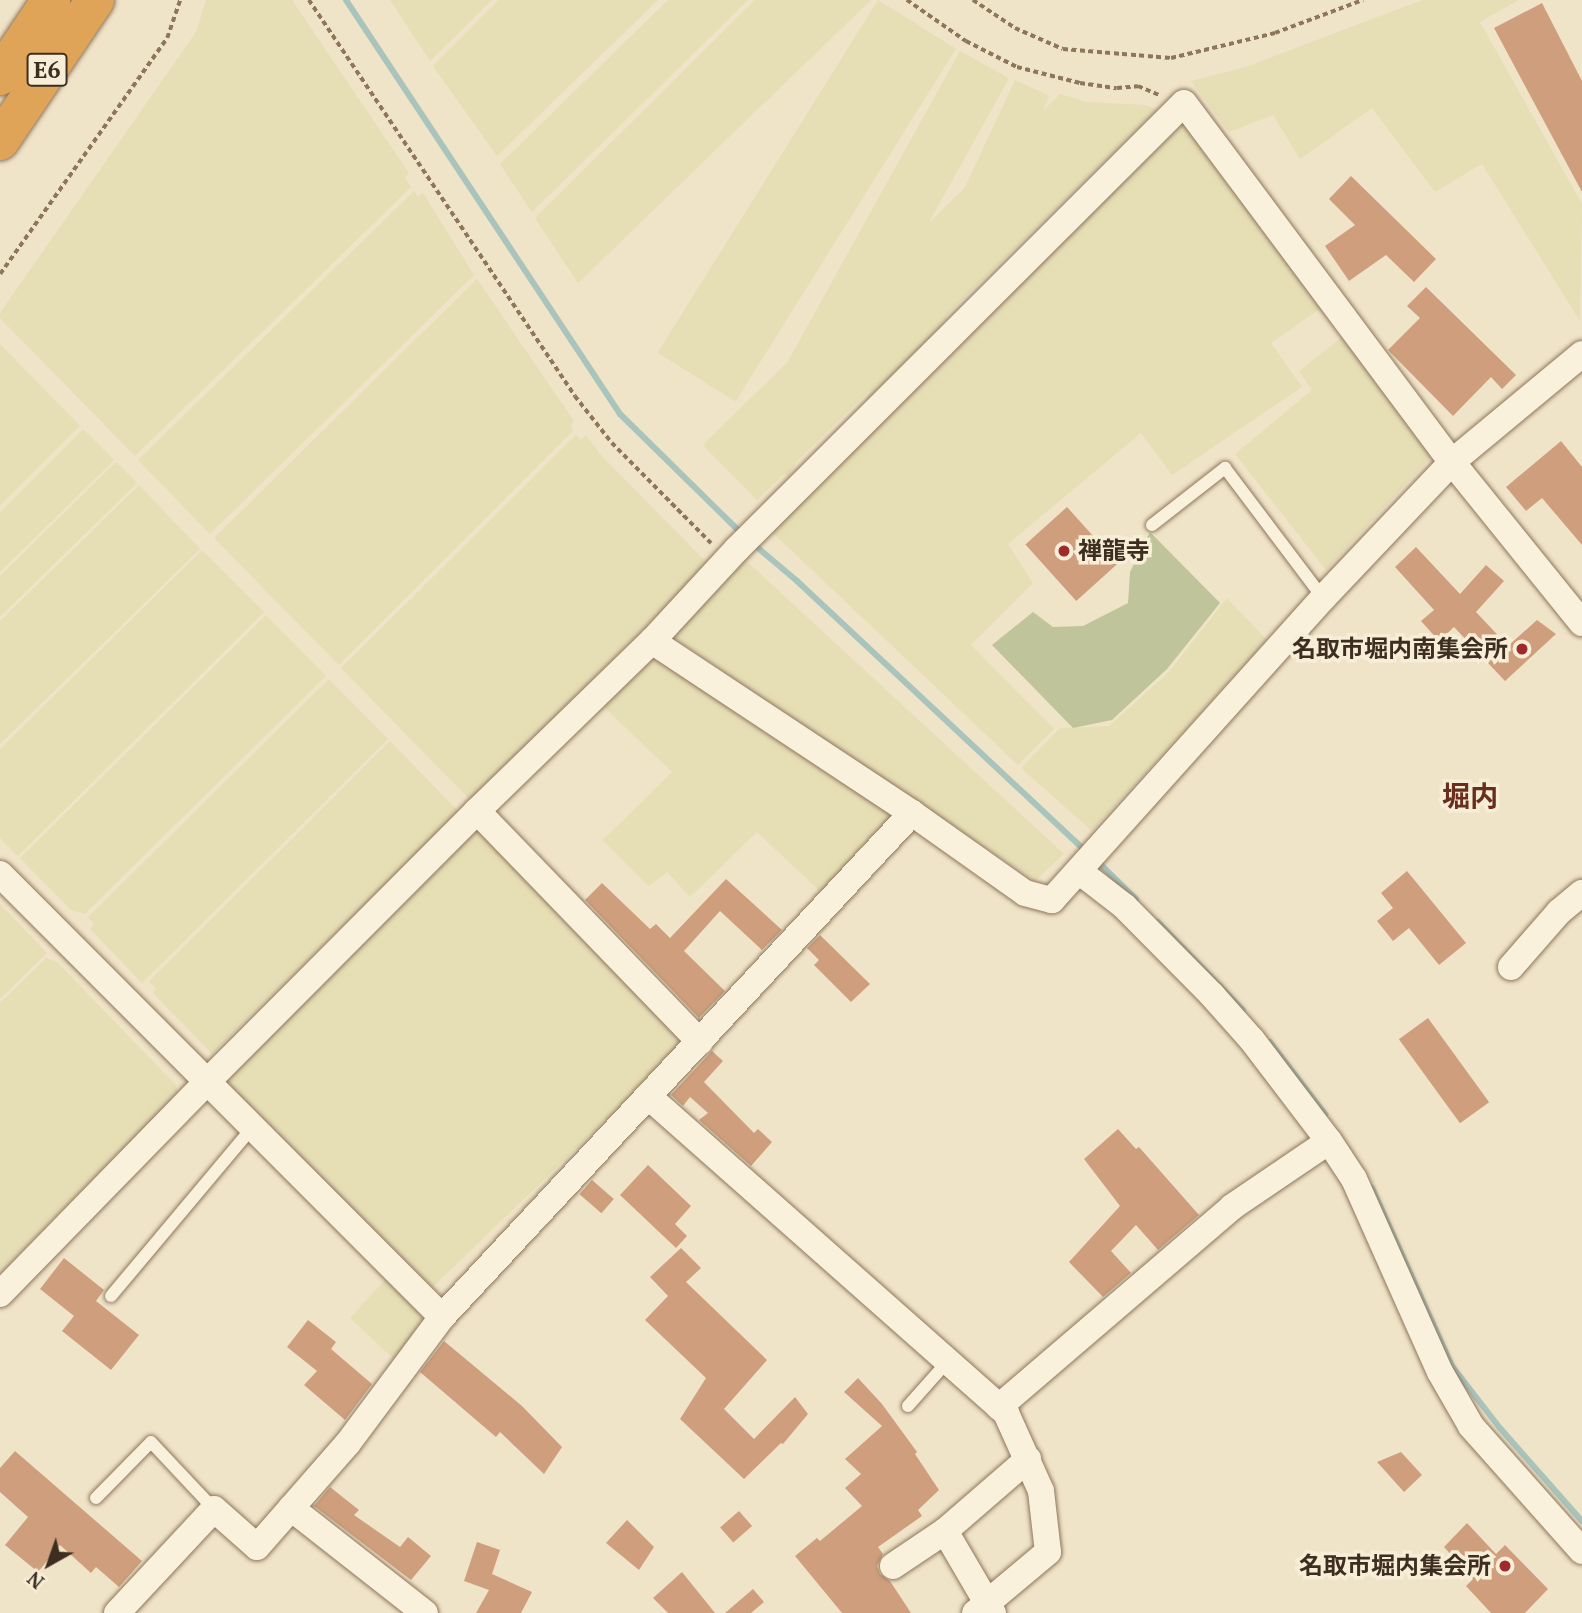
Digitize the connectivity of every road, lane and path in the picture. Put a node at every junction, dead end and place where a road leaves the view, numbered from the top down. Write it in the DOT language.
graph roads {
  1 [pos="51,0"];
  2 [pos="95,0"];
  3 [pos="180,0"];
  4 [pos="309,0"];
  5 [pos="907,0"];
  6 [pos="973,0"];
  7 [pos="1363,0"];
  8 [pos="0,76"];
  9 [pos="1184,103"];
  10 [pos="0,141"];
  11 [pos="0,274"];
  12 [pos="1582,354"];
  13 [pos="1452,462"];
  14 [pos="1152,525"];
  15 [pos="739,547"];
  16 [pos="1323,598"];
  17 [pos="1582,623"];
  18 [pos="652,641"];
  19 [pos="477,811"];
  20 [pos="912,813"];
  21 [pos="1088,864"];
  22 [pos="0,874"];
  23 [pos="1582,893"];
  24 [pos="1511,967"];
  25 [pos="700,1042"];
  26 [pos="206,1083"];
  27 [pos="649,1097"];
  28 [pos="252,1128"];
  29 [pos="1329,1141"];
  30 [pos="0,1294"];
  31 [pos="110,1296"];
  32 [pos="442,1317"];
  33 [pos="948,1361"];
  34 [pos="908,1406"];
  35 [pos="999,1407"];
  36 [pos="1028,1459"];
  37 [pos="96,1498"];
  38 [pos="291,1508"];
  39 [pos="214,1509"];
  40 [pos="945,1531"];
  41 [pos="1582,1551"];
  42 [pos="893,1566"];
  43 [pos="984,1610"];
  44 [pos="117,1613"];
  45 [pos="425,1613"];
  1 -- 8 [label="highway, E6"];
  2 -- 10 [label="highway, E6"];
  3 -- 11 [label="path"];
  4 -- 15 [label="path"];
  5 -- 9 [label="path"];
  6 -- 7 [label="path"];
  9 -- 13 [label="street"];
  9 -- 15 [label="street"];
  12 -- 13 [label="street"];
  13 -- 16 [label="street"];
  13 -- 17 [label="street"];
  14 -- 16 [label="lane"];
  15 -- 18 [label="street"];
  16 -- 21 [label="street"];
  18 -- 19 [label="street"];
  18 -- 20 [label="street"];
  19 -- 25 [label="street"];
  19 -- 26 [label="street"];
  20 -- 21 [label="street"];
  20 -- 25 [label="street"];
  21 -- 29 [label="street"];
  22 -- 26 [label="street"];
  23 -- 24 [label="street"];
  25 -- 27 [label="street"];
  26 -- 28 [label="street"];
  26 -- 30 [label="street"];
  27 -- 32 [label="street"];
  27 -- 33 [label="street"];
  28 -- 31 [label="lane"];
  28 -- 32 [label="street"];
  29 -- 35 [label="street"];
  29 -- 41 [label="street"];
  32 -- 38 [label="street"];
  33 -- 34 [label="lane"];
  33 -- 35 [label="street"];
  35 -- 36 [label="street"];
  36 -- 40 [label="street"];
  36 -- 43 [label="street"];
  37 -- 39 [label="lane"];
  38 -- 39 [label="street"];
  38 -- 45 [label="street"];
  39 -- 44 [label="street"];
  40 -- 42 [label="street"];
  40 -- 43 [label="street"];
}
